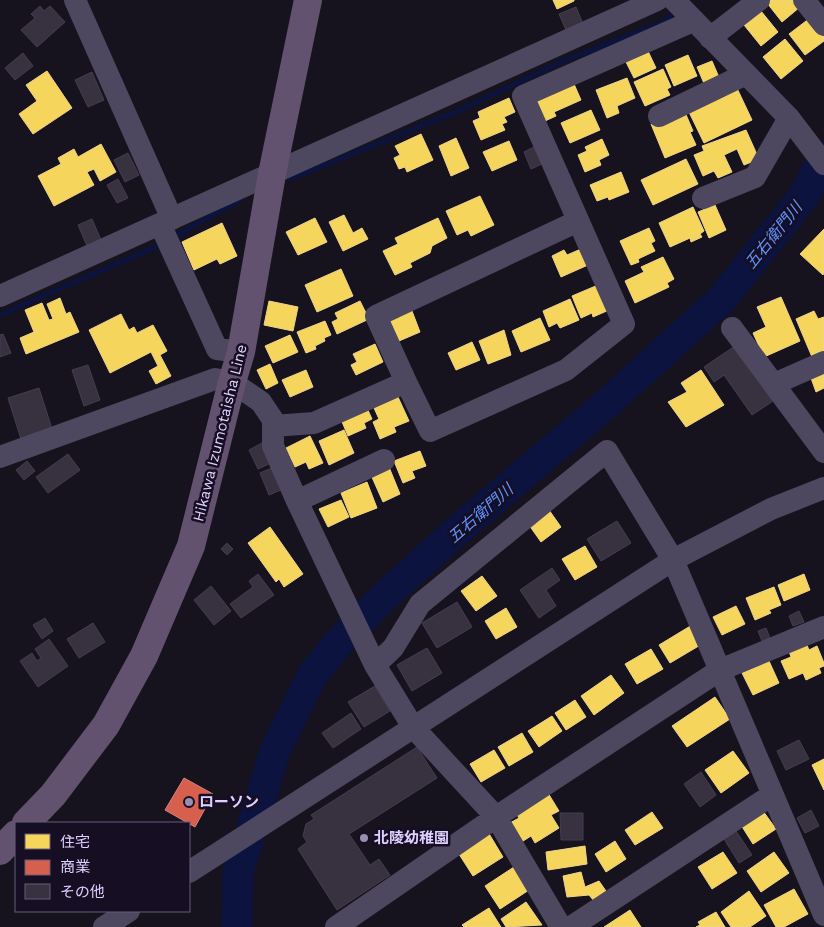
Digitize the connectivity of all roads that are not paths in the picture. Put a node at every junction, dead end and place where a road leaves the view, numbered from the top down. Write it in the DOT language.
graph roads {
  1 [pos="75,0"];
  2 [pos="308,0"];
  3 [pos="657,0"];
  4 [pos="674,0"];
  5 [pos="759,0"];
  6 [pos="804,0"];
  7 [pos="693,21"];
  8 [pos="824,25"];
  9 [pos="710,38"];
  10 [pos="746,74"];
  11 [pos="659,116"];
  12 [pos="789,118"];
  13 [pos="824,164"];
  14 [pos="272,174"];
  15 [pos="703,198"];
  16 [pos="578,221"];
  17 [pos="166,222"];
  18 [pos="0,296"];
  19 [pos="732,328"];
  20 [pos="241,352"];
  21 [pos="824,362"];
  22 [pos="232,382"];
  23 [pos="406,382"];
  24 [pos="774,384"];
  25 [pos="273,426"];
  26 [pos="824,452"];
  27 [pos="0,456"];
  28 [pos="384,460"];
  29 [pos="824,488"];
  30 [pos="297,501"];
  31 [pos="673,560"];
  32 [pos="824,627"];
  33 [pos="376,665"];
  34 [pos="720,670"];
  35 [pos="413,727"];
  36 [pos="772,795"];
  37 [pos="496,817"];
  38 [pos="27,822"];
  39 [pos="15,835"];
  40 [pos="0,851"];
  41 [pos="190,871"];
  42 [pos="127,912"];
  43 [pos="824,915"];
  44 [pos="104,927"];
  45 [pos="336,927"];
  46 [pos="561,927"];
  47 [pos="571,927"];
  1 -- 17 [label="street"];
  2 -- 14 [label="main road, Hikawa Izumotaisha Line"];
  3 -- 14 [label="street"];
  4 -- 7 [label="street"];
  5 -- 9 [label="street"];
  6 -- 8 [label="street"];
  7 -- 9 [label="street"];
  7 -- 16 [label="street"];
  9 -- 10 [label="street"];
  10 -- 11 [label="street"];
  10 -- 12 [label="street"];
  12 -- 13 [label="street"];
  12 -- 15 [label="street"];
  14 -- 17 [label="street"];
  14 -- 20 [label="main road, Hikawa Izumotaisha Line"];
  16 -- 23 [label="street"];
  16 -- 23 [label="street"];
  17 -- 18 [label="street"];
  17 -- 20 [label="street"];
  19 -- 24 [label="street"];
  20 -- 22 [label="main road, Hikawa Izumotaisha Line"];
  21 -- 24 [label="street"];
  22 -- 25 [label="street"];
  22 -- 27 [label="street"];
  22 -- 38 [label="main road, Hikawa Izumotaisha Line"];
  23 -- 25 [label="street"];
  24 -- 26 [label="street"];
  25 -- 30 [label="street"];
  28 -- 30 [label="street"];
  29 -- 31 [label="street"];
  30 -- 33 [label="street"];
  31 -- 33 [label="street"];
  31 -- 34 [label="street"];
  31 -- 35 [label="street"];
  32 -- 34 [label="street"];
  33 -- 35 [label="street"];
  34 -- 36 [label="street"];
  34 -- 37 [label="street"];
  35 -- 37 [label="street"];
  35 -- 41 [label="street"];
  36 -- 43 [label="street"];
  36 -- 47 [label="street"];
  37 -- 45 [label="street"];
  37 -- 46 [label="street"];
  39 -- 40 [label="main road"];
  42 -- 44 [label="street"];
}
